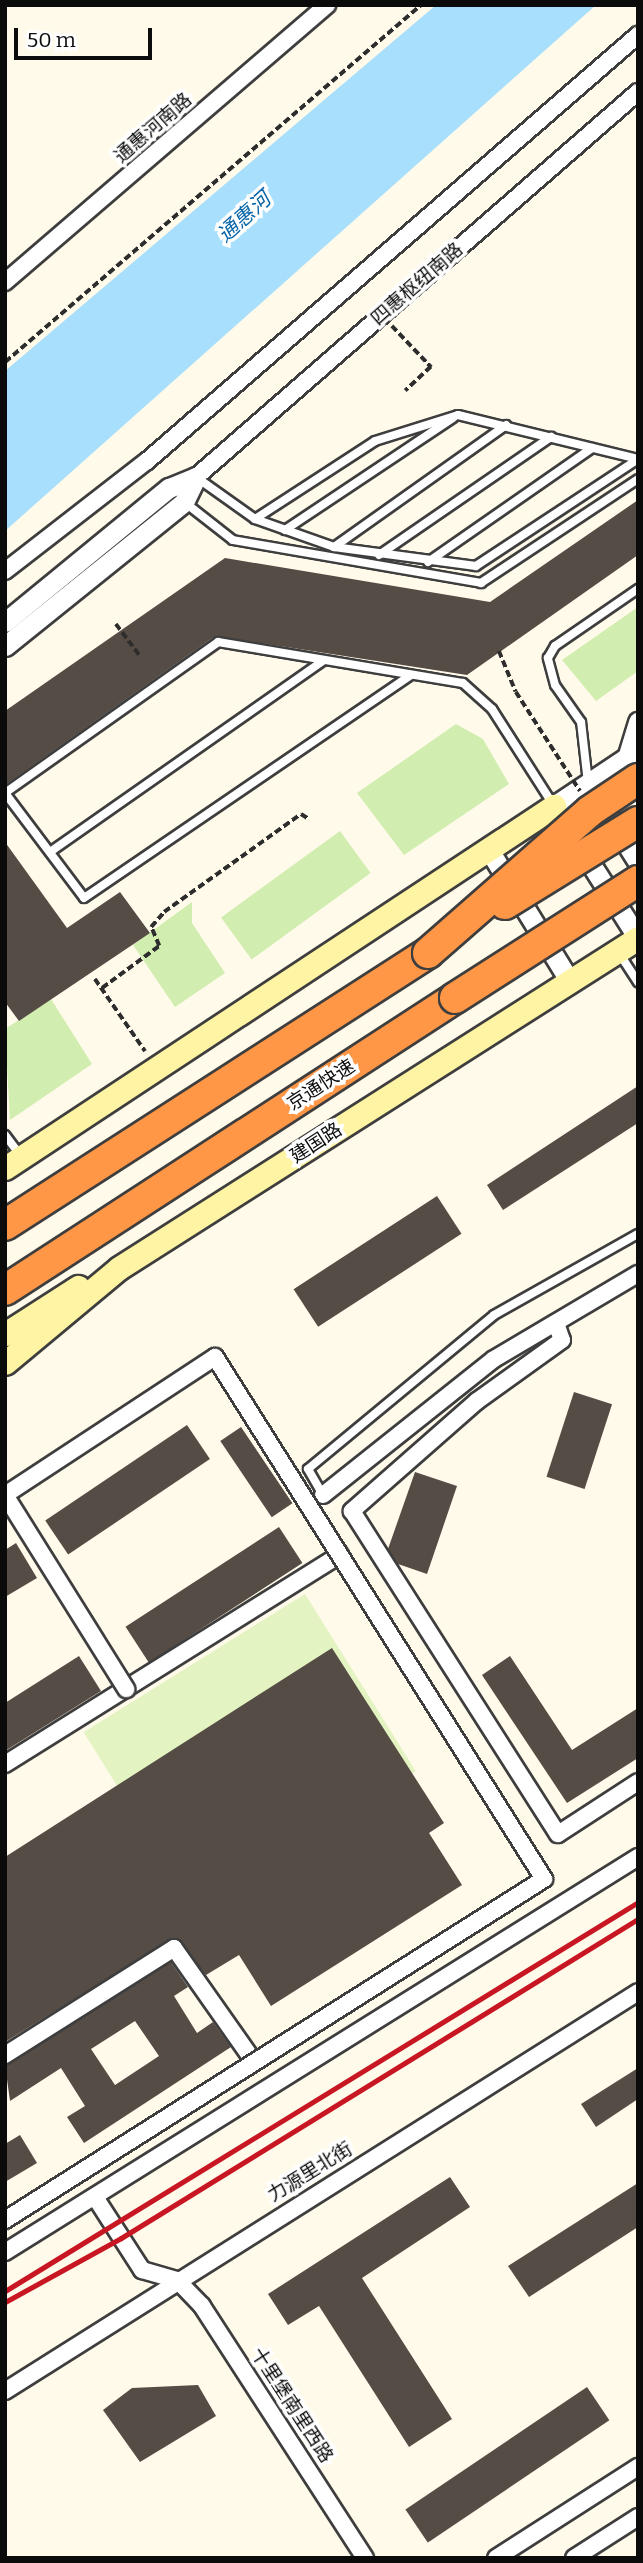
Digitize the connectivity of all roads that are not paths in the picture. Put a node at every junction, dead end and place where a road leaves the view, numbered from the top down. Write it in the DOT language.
graph roads {
  1 [pos="327,5"];
  2 [pos="638,35"];
  3 [pos="638,92"];
  4 [pos="5,282"];
  5 [pos="458,415"];
  6 [pos="506,425"];
  7 [pos="551,437"];
  8 [pos="592,448"];
  9 [pos="638,459"];
  10 [pos="196,477"];
  11 [pos="638,479"];
  12 [pos="169,488"];
  13 [pos="184,502"];
  14 [pos="255,519"];
  15 [pos="285,530"];
  16 [pos="334,547"];
  17 [pos="379,555"];
  18 [pos="428,562"];
  19 [pos="5,570"];
  20 [pos="638,589"];
  21 [pos="5,622"];
  22 [pos="5,646"];
  23 [pos="323,661"];
  24 [pos="411,675"];
  25 [pos="638,722"];
  26 [pos="634,762"];
  27 [pos="5,793"];
  28 [pos="588,793"];
  29 [pos="554,806"];
  30 [pos="638,821"];
  31 [pos="489,850"];
  32 [pos="50,852"];
  33 [pos="638,862"];
  34 [pos="638,881"];
  35 [pos="638,938"];
  36 [pos="617,951"];
  37 [pos="428,953"];
  38 [pos="569,980"];
  39 [pos="638,982"];
  40 [pos="5,1135"];
  41 [pos="13,1163"];
  42 [pos="5,1225"];
  43 [pos="638,1234"];
  44 [pos="120,1268"];
  45 [pos="638,1275"];
  46 [pos="5,1290"];
  47 [pos="556,1323"];
  48 [pos="5,1334"];
  49 [pos="5,1363"];
  50 [pos="5,1495"];
  51 [pos="323,1495"];
  52 [pos="340,1555"];
  53 [pos="126,1689"];
  54 [pos="5,1764"];
  55 [pos="638,1782"];
  56 [pos="638,1857"];
  57 [pos="638,1992"];
  58 [pos="5,2055"];
  59 [pos="254,2063"];
  60 [pos="95,2197"];
  61 [pos="5,2220"];
  62 [pos="5,2252"];
  63 [pos="177,2280"];
  64 [pos="5,2390"];
  65 [pos="638,2467"];
  66 [pos="638,2517"];
  67 [pos="365,2558"];
  68 [pos="496,2558"];
  69 [pos="574,2558"];
  1 -- 4 [label="street, 通惠河南路"];
  2 -- 19 [label="street"];
  3 -- 10 [label="street, 四惠枢纽南路"];
  5 -- 6 [label="lane"];
  5 -- 14 [label="lane"];
  5 -- 15 [label="lane"];
  6 -- 7 [label="lane"];
  6 -- 16 [label="lane"];
  7 -- 8 [label="lane"];
  7 -- 17 [label="lane"];
  8 -- 9 [label="lane"];
  8 -- 18 [label="lane"];
  9 -- 18 [label="lane"];
  10 -- 12 [label="street, 四惠枢纽南路"];
  10 -- 13 [label="street, 四惠枢纽南路"];
  10 -- 14 [label="lane"];
  11 -- 13 [label="lane"];
  12 -- 13 [label="lane"];
  12 -- 21 [label="street, 四惠枢纽南路"];
  13 -- 22 [label="street, 四惠枢纽南路"];
  14 -- 15 [label="lane"];
  15 -- 16 [label="lane"];
  16 -- 17 [label="lane"];
  17 -- 18 [label="lane"];
  20 -- 28 [label="lane"];
  23 -- 24 [label="lane"];
  23 -- 27 [label="lane"];
  23 -- 32 [label="lane"];
  24 -- 29 [label="lane"];
  24 -- 32 [label="lane"];
  25 -- 26 [label="street"];
  26 -- 28 [label="street"];
  26 -- 37 [label="highway, bridge"];
  27 -- 32 [label="lane"];
  28 -- 29 [label="street"];
  28 -- 33 [label="street"];
  29 -- 31 [label="main road"];
  29 -- 35 [label="street"];
  30 -- 37 [label="highway, bridge"];
  31 -- 38 [label="street"];
  31 -- 41 [label="main road"];
  34 -- 46 [label="highway, 京通快速, bridge"];
  35 -- 36 [label="main road, 建国路"];
  36 -- 38 [label="main road, 建国路"];
  36 -- 39 [label="lane"];
  37 -- 42 [label="highway"];
  38 -- 44 [label="main road, 建国路"];
  40 -- 41 [label="lane"];
  43 -- 51 [label="lane"];
  44 -- 48 [label="main road"];
  44 -- 49 [label="main road, 建国路"];
  45 -- 47 [label="street"];
  47 -- 51 [label="street"];
  47 -- 55 [label="street"];
  50 -- 52 [label="street, bridge"];
  50 -- 53 [label="street, bridge"];
  52 -- 53 [label="street"];
  52 -- 59 [label="street, bridge"];
  53 -- 54 [label="street"];
  56 -- 60 [label="street"];
  57 -- 63 [label="street, 力源里北街"];
  58 -- 59 [label="street"];
  59 -- 61 [label="street, bridge"];
  60 -- 62 [label="street"];
  60 -- 63 [label="street"];
  63 -- 64 [label="street, 力源里北街"];
  63 -- 67 [label="street, 十里堡南里西路"];
  65 -- 68 [label="street"];
  66 -- 69 [label="street"];
}
